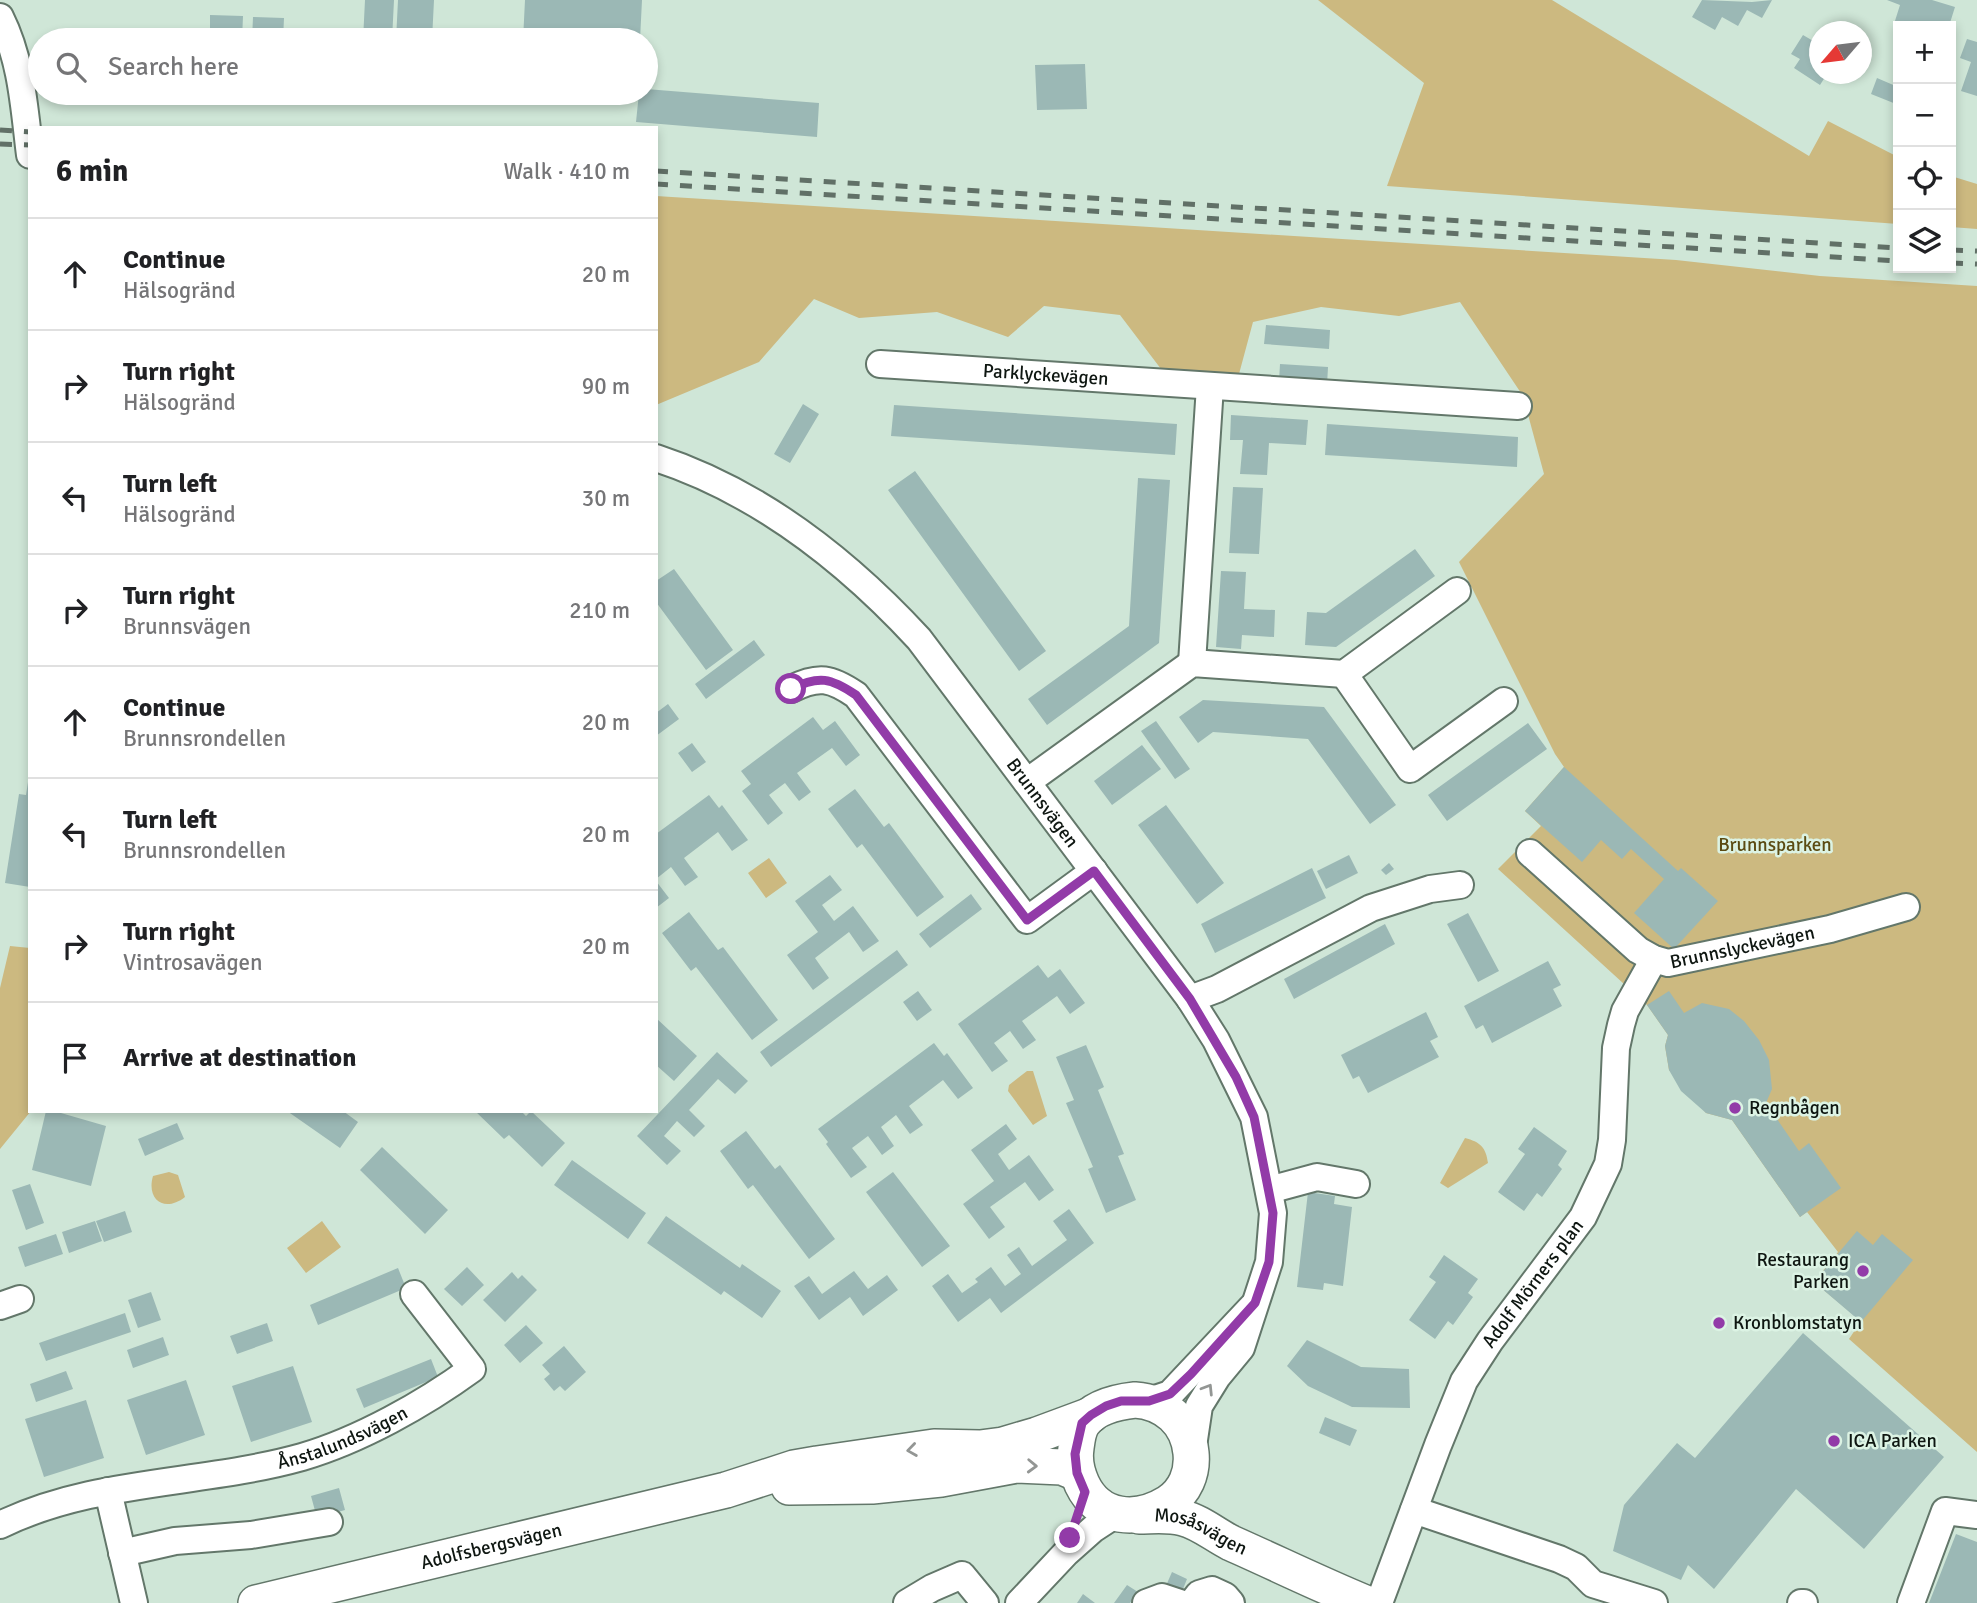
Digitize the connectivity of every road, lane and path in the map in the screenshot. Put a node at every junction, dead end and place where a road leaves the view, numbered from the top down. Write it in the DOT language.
graph roads {
  1 [pos="0,17"];
  2 [pos="28,136"];
  3 [pos="880,365"];
  4 [pos="1210,386"];
  5 [pos="1518,406"];
  6 [pos="658,459"];
  7 [pos="1457,591"];
  8 [pos="1192,663"];
  9 [pos="1344,674"];
  10 [pos="791,689"];
  11 [pos="1504,701"];
  12 [pos="1027,782"];
  13 [pos="1530,853"];
  14 [pos="1094,871"];
  15 [pos="1460,885"];
  16 [pos="1906,907"];
  17 [pos="1654,959"];
  18 [pos="1190,999"];
  19 [pos="1356,1184"];
  20 [pos="1269,1190"];
  21 [pos="414,1294"];
  22 [pos="1255,1303"];
  23 [pos="1149,1401"];
  24 [pos="1091,1415"];
  25 [pos="1191,1462"];
  26 [pos="1081,1483"];
  27 [pos="726,1490"];
  28 [pos="108,1491"];
  29 [pos="1414,1510"];
  30 [pos="1124,1515"];
  31 [pos="1977,1515"];
  32 [pos="329,1522"];
  33 [pos="1,1523"];
  34 [pos="122,1553"];
  35 [pos="1066,1553"];
  36 [pos="1265,1557"];
  37 [pos="134,1603"];
  38 [pos="256,1603"];
  39 [pos="907,1603"];
  40 [pos="985,1603"];
  41 [pos="1019,1603"];
  42 [pos="1146,1603"];
  43 [pos="1180,1603"];
  44 [pos="1192,1603"];
  45 [pos="1230,1603"];
  46 [pos="1365,1603"];
  47 [pos="1379,1603"];
  48 [pos="1654,1603"];
  49 [pos="1911,1603"];
  1 -- 2 [label="street"];
  3 -- 4 [label="street, Parklyckevägen"];
  4 -- 5 [label="street, Parklyckevägen"];
  4 -- 8 [label="street"];
  6 -- 12 [label="street, Brunnsvägen"];
  7 -- 9 [label="street"];
  8 -- 9 [label="street"];
  8 -- 12 [label="street"];
  9 -- 11 [label="street"];
  10 -- 14 [label="street"];
  12 -- 14 [label="street, Brunnsvägen"];
  13 -- 17 [label="street, Brunnslyckevägen"];
  14 -- 18 [label="street, Brunnsvägen"];
  15 -- 18 [label="street"];
  16 -- 17 [label="street, Brunnslyckevägen"];
  17 -- 29 [label="street, Adolf Mörners plan"];
  18 -- 20 [label="street, Brunnsvägen"];
  19 -- 20 [label="street"];
  20 -- 22 [label="street, Brunnsvägen"];
  21 -- 28 [label="street, Ånstalundsvägen"];
  22 -- 23 [label="street, Brunnsvägen"];
  25 -- 22 [label="street, Brunnsvägen, one-way"];
  23 -- 24 [label="main road"];
  23 -- 25 [label="main road"];
  24 -- 26 [label="main road"];
  24 -- 27 [label="main road, Adolfsbergsvägen, one-way"];
  25 -- 30 [label="main road"];
  25 -- 36 [label="main road, Mosåsvägen"];
  27 -- 26 [label="main road, Adolfsbergsvägen, one-way"];
  26 -- 30 [label="main road"];
  26 -- 35 [label="street"];
  27 -- 38 [label="main road, Adolfsbergsvägen"];
  28 -- 33 [label="street, Ånstalundsvägen"];
  28 -- 34 [label="street"];
  29 -- 47 [label="street, Adolf Mörners plan"];
  29 -- 48 [label="street"];
  30 -- 35 [label="street"];
  30 -- 36 [label="main road, Mosåsvägen"];
  31 -- 49 [label="street"];
  32 -- 34 [label="street"];
  34 -- 37 [label="street"];
  35 -- 41 [label="street"];
  36 -- 46 [label="main road, Mosåsvägen"];
  39 -- 40 [label="street"];
  42 -- 43 [label="street"];
  44 -- 45 [label="street"];
}
